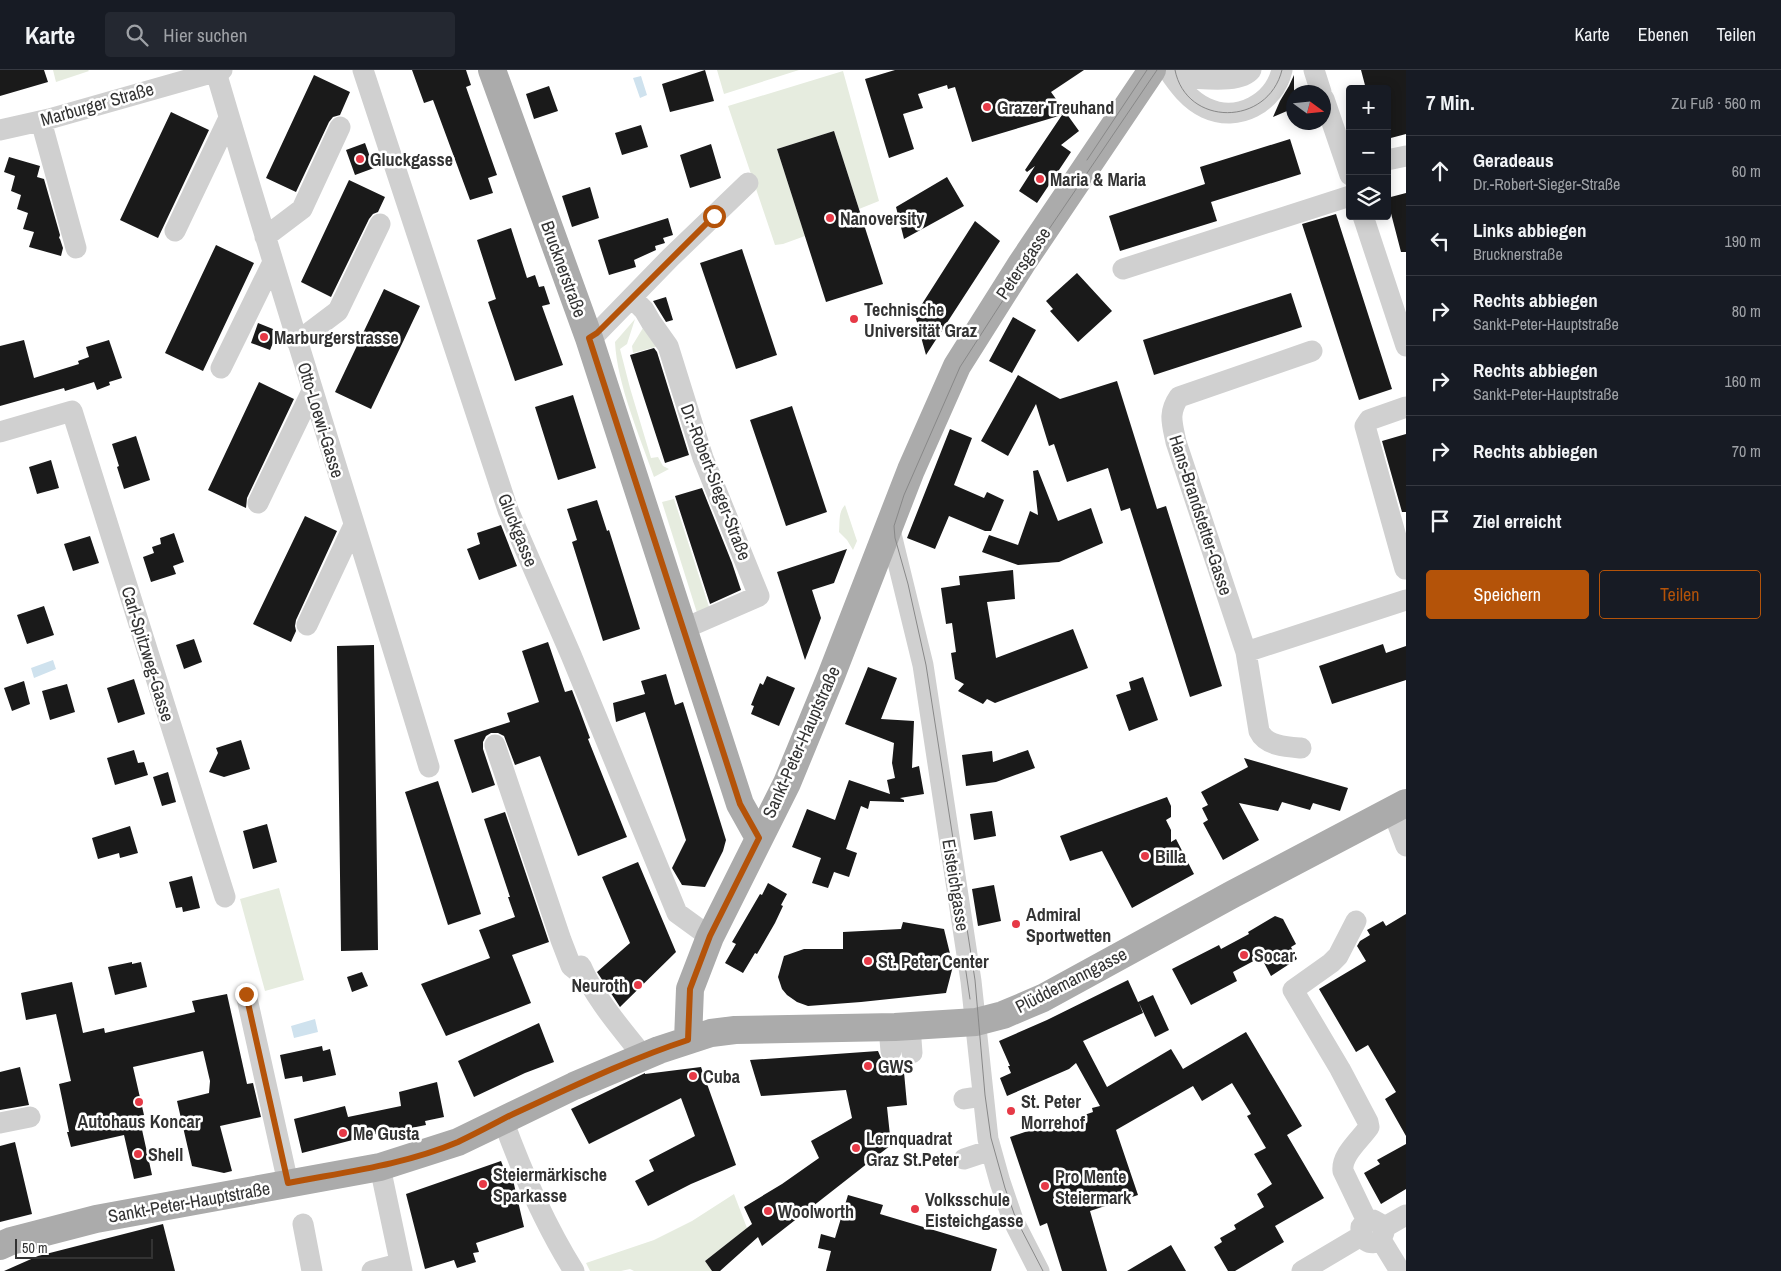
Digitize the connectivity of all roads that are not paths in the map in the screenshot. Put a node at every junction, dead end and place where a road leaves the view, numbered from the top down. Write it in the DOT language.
graph roads {
  1 [pos="363,70"];
  2 [pos="492,70"];
  3 [pos="1152,70"];
  4 [pos="1168,70"];
  5 [pos="1178,70"];
  6 [pos="1252,70"];
  7 [pos="1282,70"];
  8 [pos="1314,70"];
  9 [pos="219,71"];
  10 [pos="179,75"];
  11 [pos="1319,85"];
  12 [pos="229,118"];
  13 [pos="1331,118"];
  14 [pos="41,120"];
  15 [pos="340,127"];
  16 [pos="0,130"];
  17 [pos="1406,156"];
  18 [pos="1391,159"];
  19 [pos="1346,162"];
  20 [pos="748,183"];
  21 [pos="1346,197"];
  22 [pos="1364,220"];
  23 [pos="380,224"];
  24 [pos="175,231"];
  25 [pos="265,237"];
  26 [pos="76,248"];
  27 [pos="273,262"];
  28 [pos="1123,269"];
  29 [pos="632,298"];
  30 [pos="589,338"];
  31 [pos="297,342"];
  32 [pos="1406,346"];
  33 [pos="1312,351"];
  34 [pos="221,368"];
  35 [pos="312,391"];
  36 [pos="1406,407"];
  37 [pos="0,432"];
  38 [pos="258,503"];
  39 [pos="890,523"];
  40 [pos="354,525"];
  41 [pos="1405,569"];
  42 [pos="1406,600"];
  43 [pos="307,625"];
  44 [pos="683,629"];
  45 [pos="1246,652"];
  46 [pos="495,746"];
  47 [pos="1301,748"];
  48 [pos="429,767"];
  49 [pos="1399,806"];
  50 [pos="759,838"];
  51 [pos="1406,846"];
  52 [pos="225,897"];
  53 [pos="1356,921"];
  54 [pos="710,936"];
  55 [pos="570,940"];
  56 [pos="586,978"];
  57 [pos="246,994"];
  58 [pos="976,1022"];
  59 [pos="688,1040"];
  60 [pos="643,1056"];
  61 [pos="30,1117"];
  62 [pos="503,1120"];
  63 [pos="0,1123"];
  64 [pos="994,1141"];
  65 [pos="964,1159"];
  66 [pos="380,1167"];
  67 [pos="288,1183"];
  68 [pos="1406,1216"];
  69 [pos="303,1224"];
  70 [pos="1373,1231"];
  71 [pos="0,1246"];
  72 [pos="401,1268"];
  73 [pos="312,1271"];
  74 [pos="372,1271"];
  75 [pos="574,1271"];
  76 [pos="1039,1271"];
  77 [pos="1302,1271"];
  78 [pos="1400,1271"];
  1 -- 54 [label="street, Gluckgasse"];
  2 -- 30 [label="main road, Brucknerstraße"];
  3 -- 39 [label="main road, Petersgasse"];
  4 -- 7 [label="street"];
  5 -- 6 [label="street"];
  8 -- 11 [label="street"];
  9 -- 10 [label="street, Marburger Straße"];
  9 -- 12 [label="street, Otto-Loewi-Gasse"];
  10 -- 14 [label="street, Marburger Straße"];
  12 -- 24 [label="street"];
  12 -- 25 [label="street, Otto-Loewi-Gasse"];
  13 -- 19 [label="street"];
  14 -- 16 [label="street, Marburger Straße"];
  14 -- 26 [label="street"];
  15 -- 25 [label="street"];
  17 -- 18 [label="street"];
  20 -- 29 [label="street"];
  21 -- 28 [label="street"];
  22 -- 32 [label="street"];
  23 -- 31 [label="street"];
  25 -- 27 [label="street, Otto-Loewi-Gasse"];
  27 -- 31 [label="street, Otto-Loewi-Gasse"];
  27 -- 34 [label="street"];
  29 -- 30 [label="street"];
  29 -- 44 [label="street, Dr.-Robert-Sieger-Straße"];
  30 -- 44 [label="main road, Brucknerstraße"];
  31 -- 35 [label="street, Otto-Loewi-Gasse"];
  33 -- 45 [label="street, Hans-Brandstetter-Gasse"];
  35 -- 38 [label="street"];
  35 -- 40 [label="street, Otto-Loewi-Gasse"];
  36 -- 41 [label="street"];
  37 -- 52 [label="street, Carl-Spitzweg-Gasse"];
  39 -- 50 [label="main road, Sankt-Peter-Hauptstraße"];
  39 -- 58 [label="street, Eisteichgasse"];
  40 -- 43 [label="street"];
  40 -- 48 [label="street, Otto-Loewi-Gasse"];
  42 -- 45 [label="street"];
  44 -- 50 [label="main road, Brucknerstraße"];
  45 -- 47 [label="street, Hans-Brandstetter-Gasse"];
  46 -- 56 [label="street"];
  49 -- 51 [label="street, Plüddemanngasse"];
  49 -- 58 [label="main road, Plüddemanngasse"];
  50 -- 54 [label="main road, Sankt-Peter-Hauptstraße"];
  53 -- 70 [label="street"];
  54 -- 59 [label="main road, Sankt-Peter-Hauptstraße"];
  55 -- 56 [label="street"];
  56 -- 60 [label="street"];
  57 -- 67 [label="street"];
  58 -- 59 [label="main road, Plüddemanngasse"];
  58 -- 64 [label="street, Eisteichgasse"];
  59 -- 60 [label="main road, Sankt-Peter-Hauptstraße"];
  60 -- 62 [label="main road, Sankt-Peter-Hauptstraße"];
  61 -- 63 [label="street"];
  62 -- 66 [label="main road, Sankt-Peter-Hauptstraße"];
  62 -- 75 [label="street"];
  64 -- 65 [label="street"];
  64 -- 76 [label="street, Eisteichgasse"];
  66 -- 67 [label="main road, Sankt-Peter-Hauptstraße"];
  66 -- 72 [label="street"];
  67 -- 71 [label="main road, Sankt-Peter-Hauptstraße"];
  68 -- 70 [label="street"];
  69 -- 73 [label="street"];
  70 -- 77 [label="street"];
  70 -- 78 [label="street"];
  72 -- 74 [label="street"];
}
